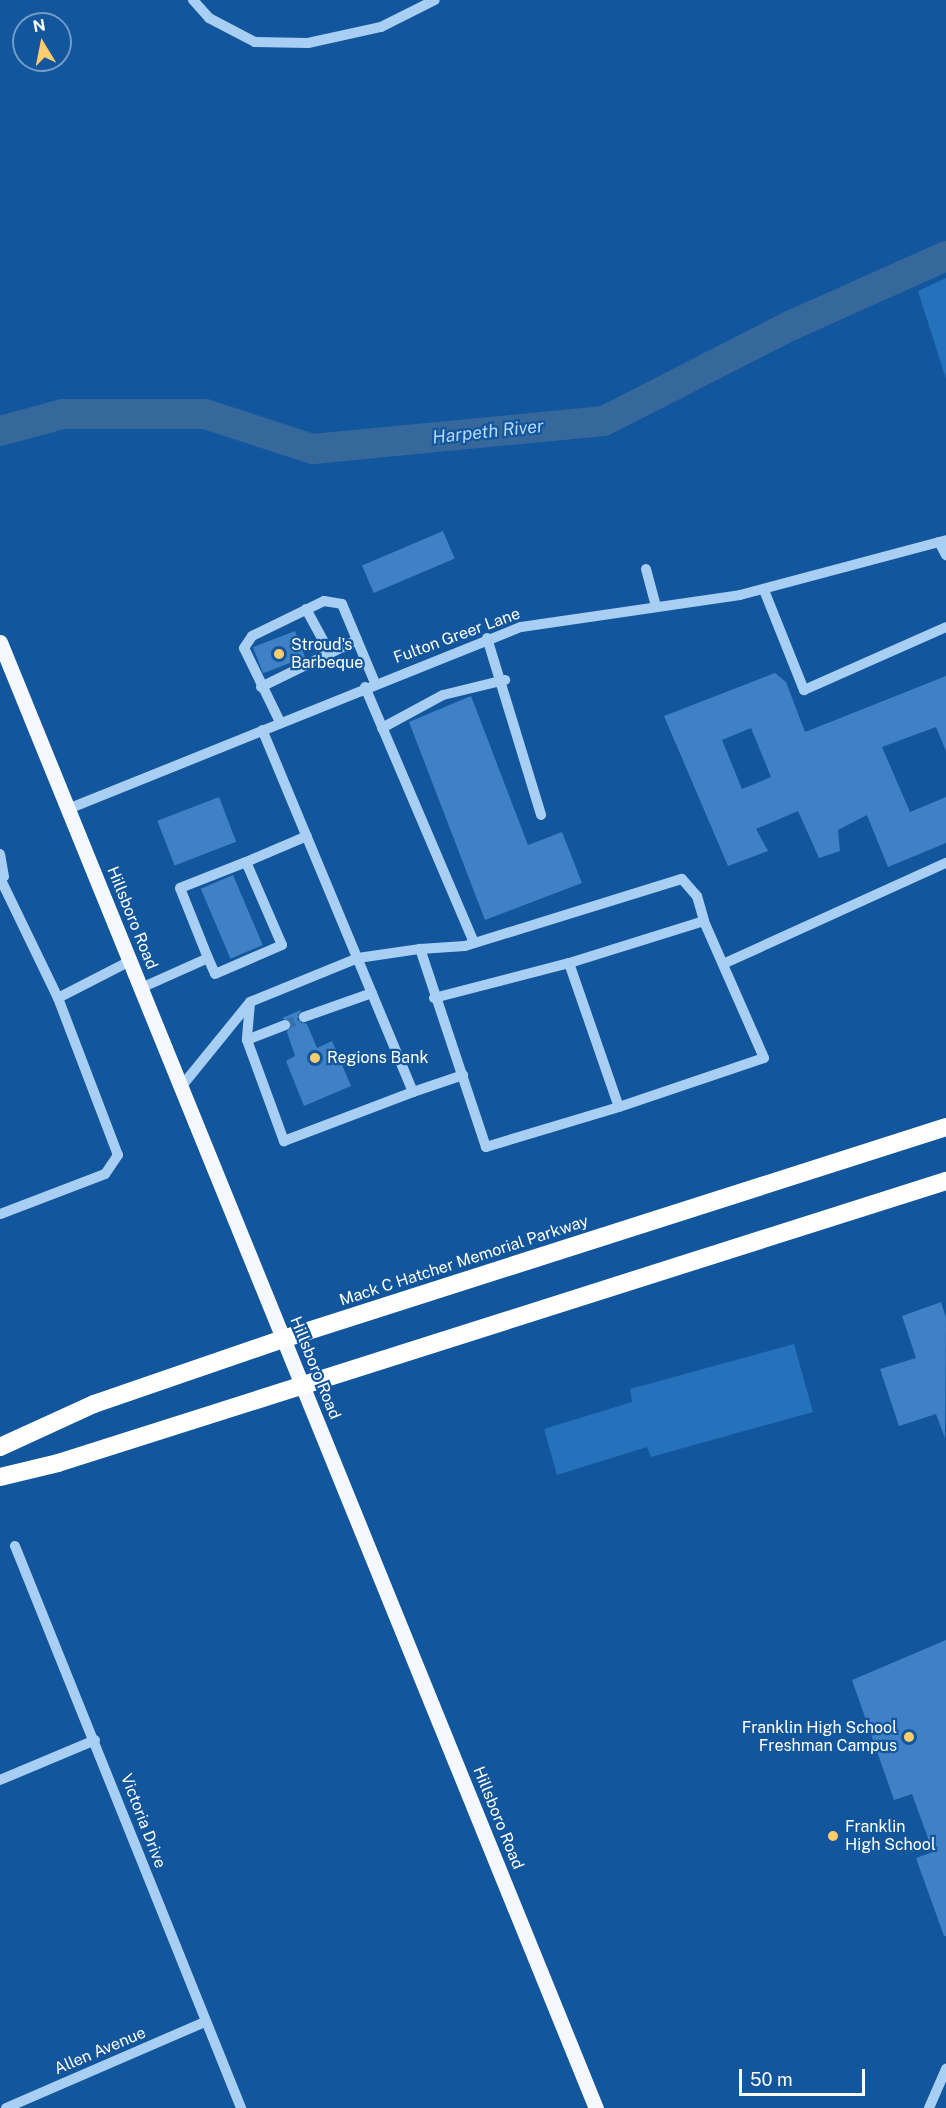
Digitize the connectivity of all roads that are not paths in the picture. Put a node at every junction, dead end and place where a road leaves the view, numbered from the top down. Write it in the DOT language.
graph roads {
  1 [pos="193,0"];
  2 [pos="435,0"];
  3 [pos="943,541"];
  4 [pos="946,555"];
  5 [pos="646,569"];
  6 [pos="764,590"];
  7 [pos="656,606"];
  8 [pos="306,609"];
  9 [pos="946,627"];
  10 [pos="487,638"];
  11 [pos="357,640"];
  12 [pos="0,643"];
  13 [pos="330,653"];
  14 [pos="505,680"];
  15 [pos="370,685"];
  16 [pos="261,687"];
  17 [pos="280,722"];
  18 [pos="382,728"];
  19 [pos="262,730"];
  20 [pos="68,809"];
  21 [pos="541,814"];
  22 [pos="307,836"];
  23 [pos="0,854"];
  24 [pos="246,862"];
  25 [pos="946,863"];
  26 [pos="2,878"];
  27 [pos="705,921"];
  28 [pos="474,943"];
  29 [pos="420,949"];
  30 [pos="208,958"];
  31 [pos="358,958"];
  32 [pos="130,961"];
  33 [pos="569,963"];
  34 [pos="723,964"];
  35 [pos="141,988"];
  36 [pos="372,993"];
  37 [pos="57,998"];
  38 [pos="435,998"];
  39 [pos="250,1002"];
  40 [pos="304,1017"];
  41 [pos="285,1025"];
  42 [pos="246,1040"];
  43 [pos="463,1075"];
  44 [pos="181,1087"];
  45 [pos="413,1092"];
  46 [pos="619,1107"];
  47 [pos="946,1127"];
  48 [pos="946,1181"];
  49 [pos="0,1214"];
  50 [pos="284,1339"];
  51 [pos="303,1385"];
  52 [pos="0,1447"];
  53 [pos="0,1477"];
  54 [pos="15,1546"];
  55 [pos="95,1740"];
  56 [pos="0,1780"];
  57 [pos="206,2022"];
  58 [pos="946,2069"];
  59 [pos="6,2108"];
  60 [pos="241,2108"];
  61 [pos="596,2108"];
  62 [pos="929,2108"];
  1 -- 2 [label="street"];
  3 -- 4 [label="street"];
  3 -- 6 [label="street, Fulton Greer Lane"];
  5 -- 7 [label="street"];
  6 -- 7 [label="street, Fulton Greer Lane"];
  6 -- 9 [label="street"];
  7 -- 10 [label="street, Fulton Greer Lane"];
  8 -- 11 [label="street"];
  8 -- 13 [label="street"];
  8 -- 16 [label="street"];
  10 -- 14 [label="street"];
  10 -- 15 [label="street, Fulton Greer Lane"];
  11 -- 13 [label="street"];
  11 -- 15 [label="street"];
  12 -- 20 [label="main road, Hillsboro Road"];
  13 -- 16 [label="street"];
  14 -- 18 [label="street"];
  14 -- 21 [label="street"];
  15 -- 17 [label="street, Fulton Greer Lane"];
  15 -- 18 [label="street"];
  16 -- 17 [label="street"];
  17 -- 19 [label="street, Fulton Greer Lane"];
  18 -- 28 [label="street"];
  19 -- 20 [label="street, Fulton Greer Lane"];
  19 -- 22 [label="street"];
  20 -- 32 [label="main road, Hillsboro Road"];
  22 -- 24 [label="street"];
  22 -- 31 [label="street"];
  23 -- 26 [label="street"];
  24 -- 30 [label="street"];
  24 -- 30 [label="street"];
  25 -- 34 [label="street"];
  26 -- 37 [label="street"];
  27 -- 28 [label="street"];
  27 -- 33 [label="street"];
  27 -- 34 [label="street"];
  28 -- 29 [label="street"];
  29 -- 31 [label="street"];
  29 -- 38 [label="street"];
  30 -- 35 [label="street"];
  31 -- 36 [label="street"];
  31 -- 39 [label="street"];
  32 -- 35 [label="main road, Hillsboro Road"];
  32 -- 37 [label="street"];
  33 -- 38 [label="street"];
  33 -- 46 [label="street"];
  34 -- 46 [label="street"];
  35 -- 44 [label="main road, Hillsboro Road"];
  36 -- 40 [label="street"];
  36 -- 45 [label="street"];
  37 -- 49 [label="street"];
  38 -- 43 [label="street"];
  39 -- 42 [label="street"];
  39 -- 44 [label="street"];
  41 -- 42 [label="street"];
  42 -- 45 [label="street"];
  43 -- 45 [label="street"];
  43 -- 46 [label="street"];
  44 -- 50 [label="main road, Hillsboro Road"];
  47 -- 50 [label="highway, Mack C Hatcher Memorial Parkway"];
  48 -- 51 [label="highway"];
  50 -- 51 [label="main road, Hillsboro Road"];
  50 -- 52 [label="highway, Mack C Hatcher Memorial Parkway"];
  51 -- 53 [label="highway"];
  51 -- 61 [label="main road, Hillsboro Road"];
  54 -- 55 [label="street, Victoria Drive"];
  55 -- 56 [label="street"];
  55 -- 57 [label="street, Victoria Drive"];
  57 -- 59 [label="street, Allen Avenue"];
  57 -- 60 [label="street, Victoria Drive"];
  58 -- 62 [label="street"];
}
